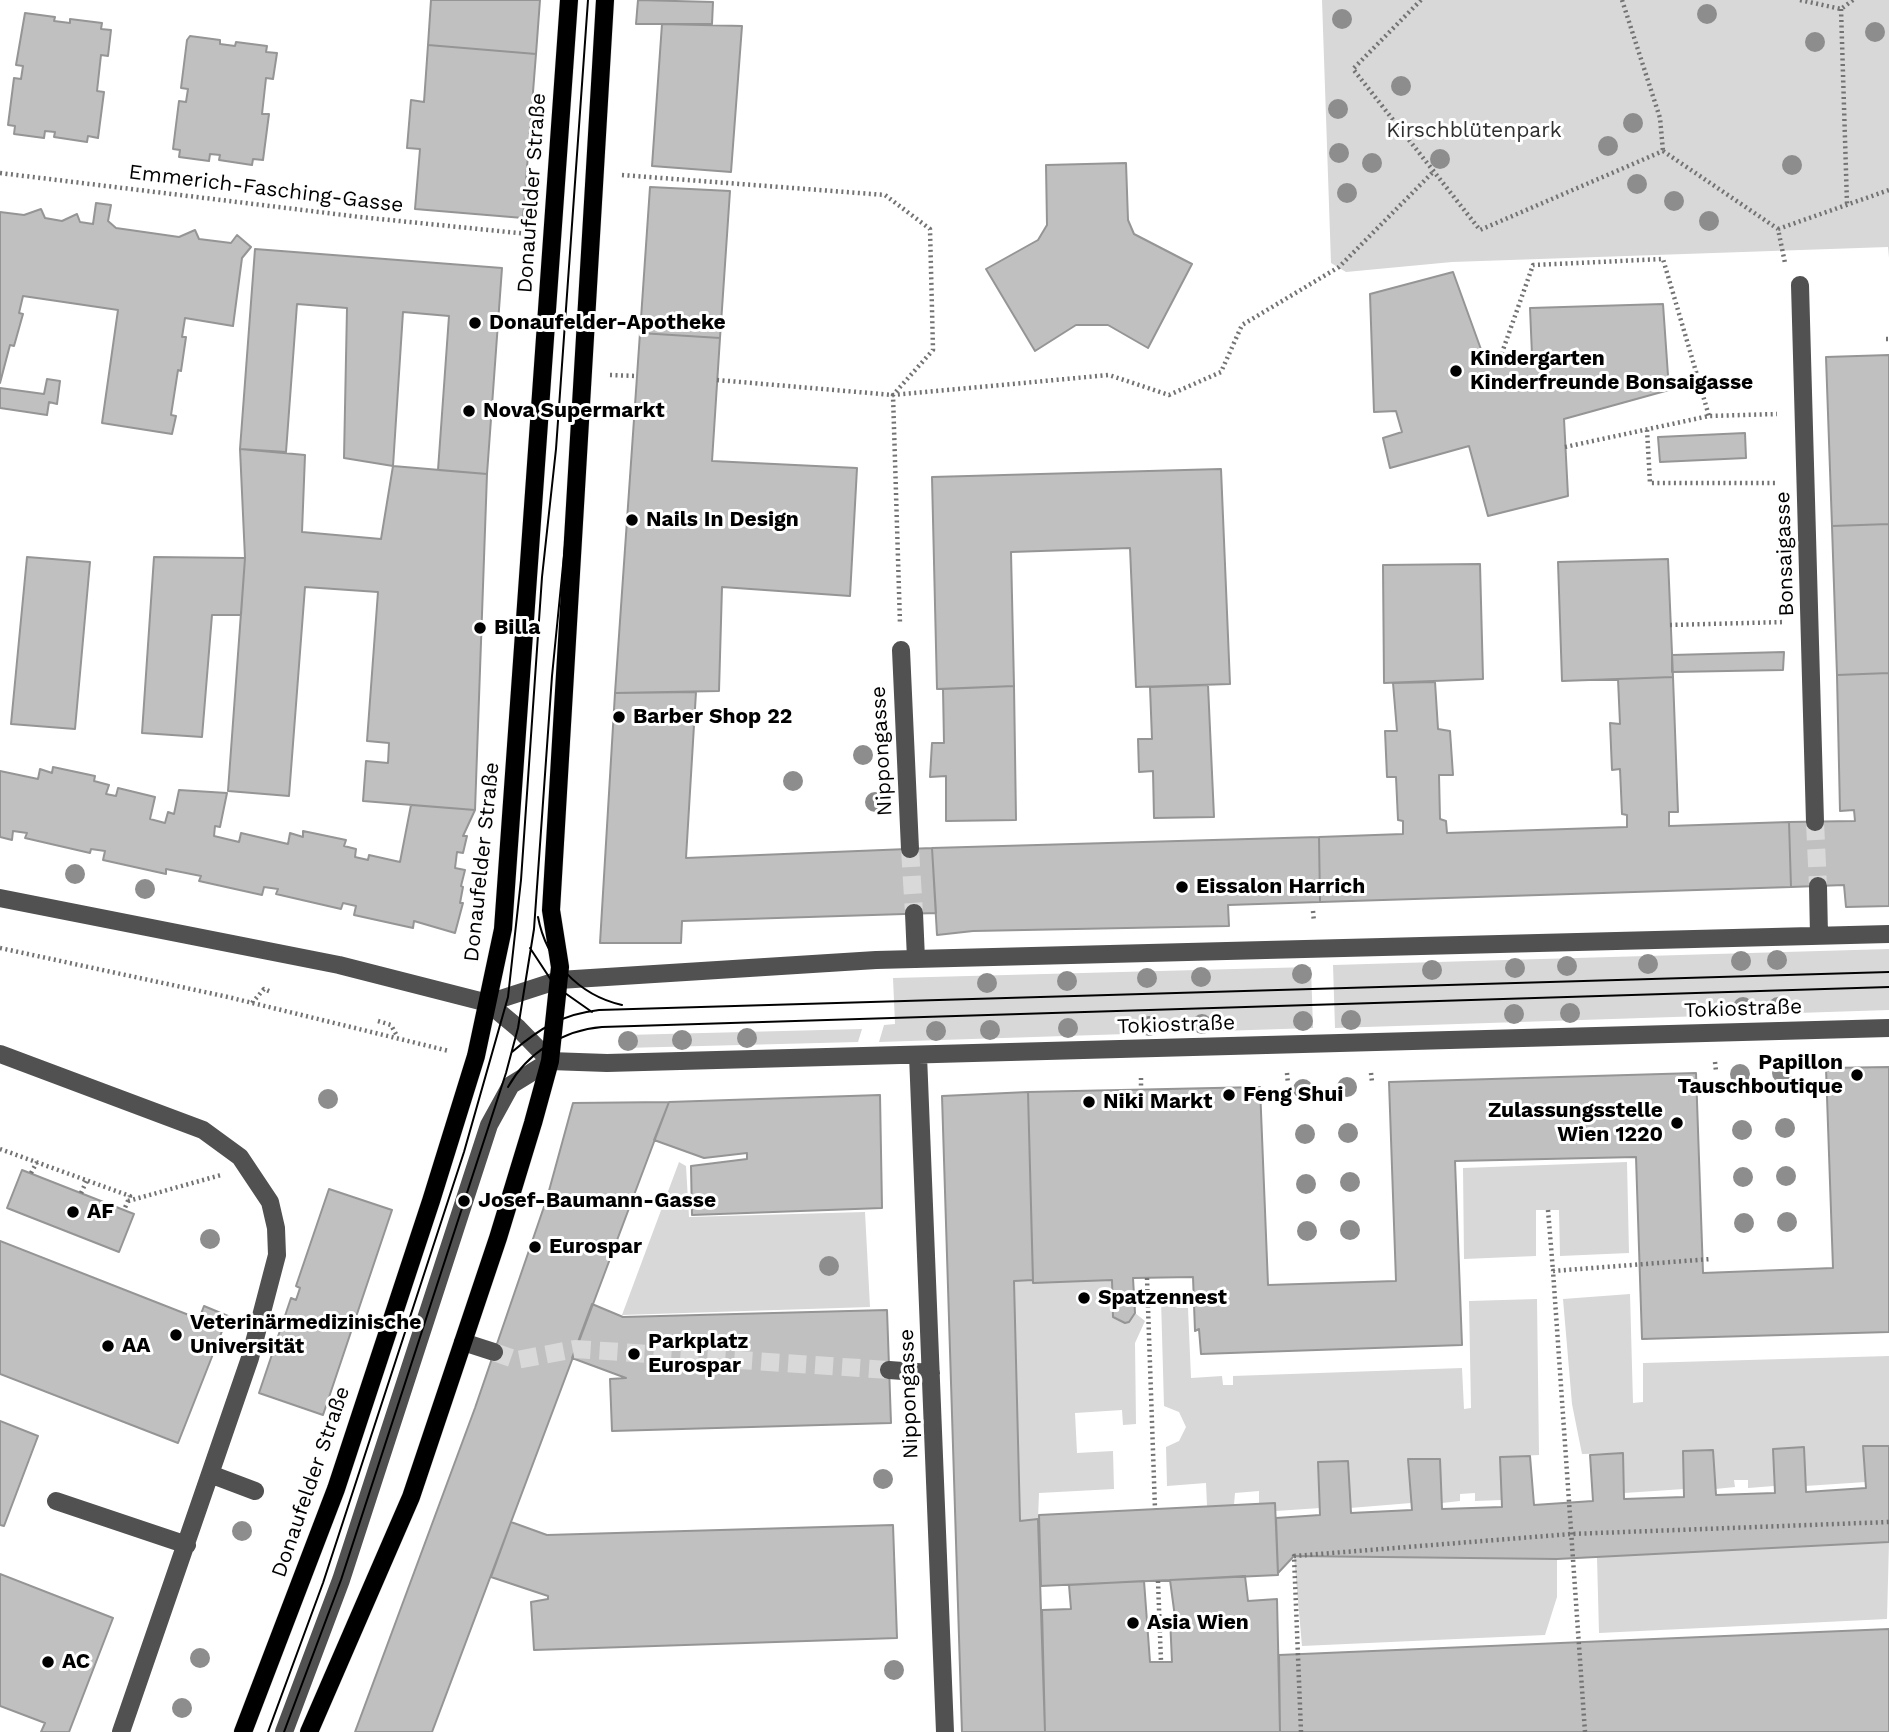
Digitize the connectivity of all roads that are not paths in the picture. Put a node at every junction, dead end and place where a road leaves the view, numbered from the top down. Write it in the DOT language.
graph roads {
  1 [pos="569,0"];
  2 [pos="605,0"];
  3 [pos="1800,285"];
  4 [pos="901,650"];
  5 [pos="1815,822"];
  6 [pos="910,849"];
  7 [pos="1818,886"];
  8 [pos="0,898"];
  9 [pos="914,913"];
  10 [pos="1889,934"];
  11 [pos="1819,936"];
  12 [pos="916,958"];
  13 [pos="559,980"];
  14 [pos="488,1003"];
  15 [pos="1889,1028"];
  16 [pos="0,1054"];
  17 [pos="918,1055"];
  18 [pos="550,1061"];
  19 [pos="463,1342"];
  20 [pos="494,1352"];
  21 [pos="889,1370"];
  22 [pos="931,1373"];
  23 [pos="210,1474"];
  24 [pos="255,1491"];
  25 [pos="56,1501"];
  26 [pos="187,1545"];
  27 [pos="121,1732"];
  28 [pos="243,1732"];
  29 [pos="284,1732"];
  30 [pos="309,1732"];
  31 [pos="946,1732"];
  1 -- 14 [label="main road, Donaufelder Straße"];
  2 -- 13 [label="main road"];
  3 -- 5 [label="street, Bonsaigasse"];
  4 -- 6 [label="street, Nippongasse"];
  7 -- 11 [label="street"];
  8 -- 14 [label="street"];
  9 -- 12 [label="street"];
  10 -- 11 [label="street"];
  11 -- 12 [label="street"];
  12 -- 13 [label="street"];
  13 -- 14 [label="street"];
  13 -- 18 [label="main road"];
  14 -- 18 [label="street"];
  14 -- 28 [label="main road, Donaufelder Straße"];
  15 -- 17 [label="street, Tokiostraße"];
  16 -- 23 [label="street"];
  17 -- 18 [label="street, Tokiostraße"];
  17 -- 22 [label="street, Nippongasse"];
  18 -- 19 [label="main road"];
  18 -- 29 [label="street"];
  19 -- 20 [label="street"];
  19 -- 30 [label="main road"];
  21 -- 22 [label="street"];
  22 -- 31 [label="street, Nippongasse"];
  23 -- 24 [label="street"];
  23 -- 26 [label="street"];
  25 -- 26 [label="street"];
  26 -- 27 [label="street"];
}
